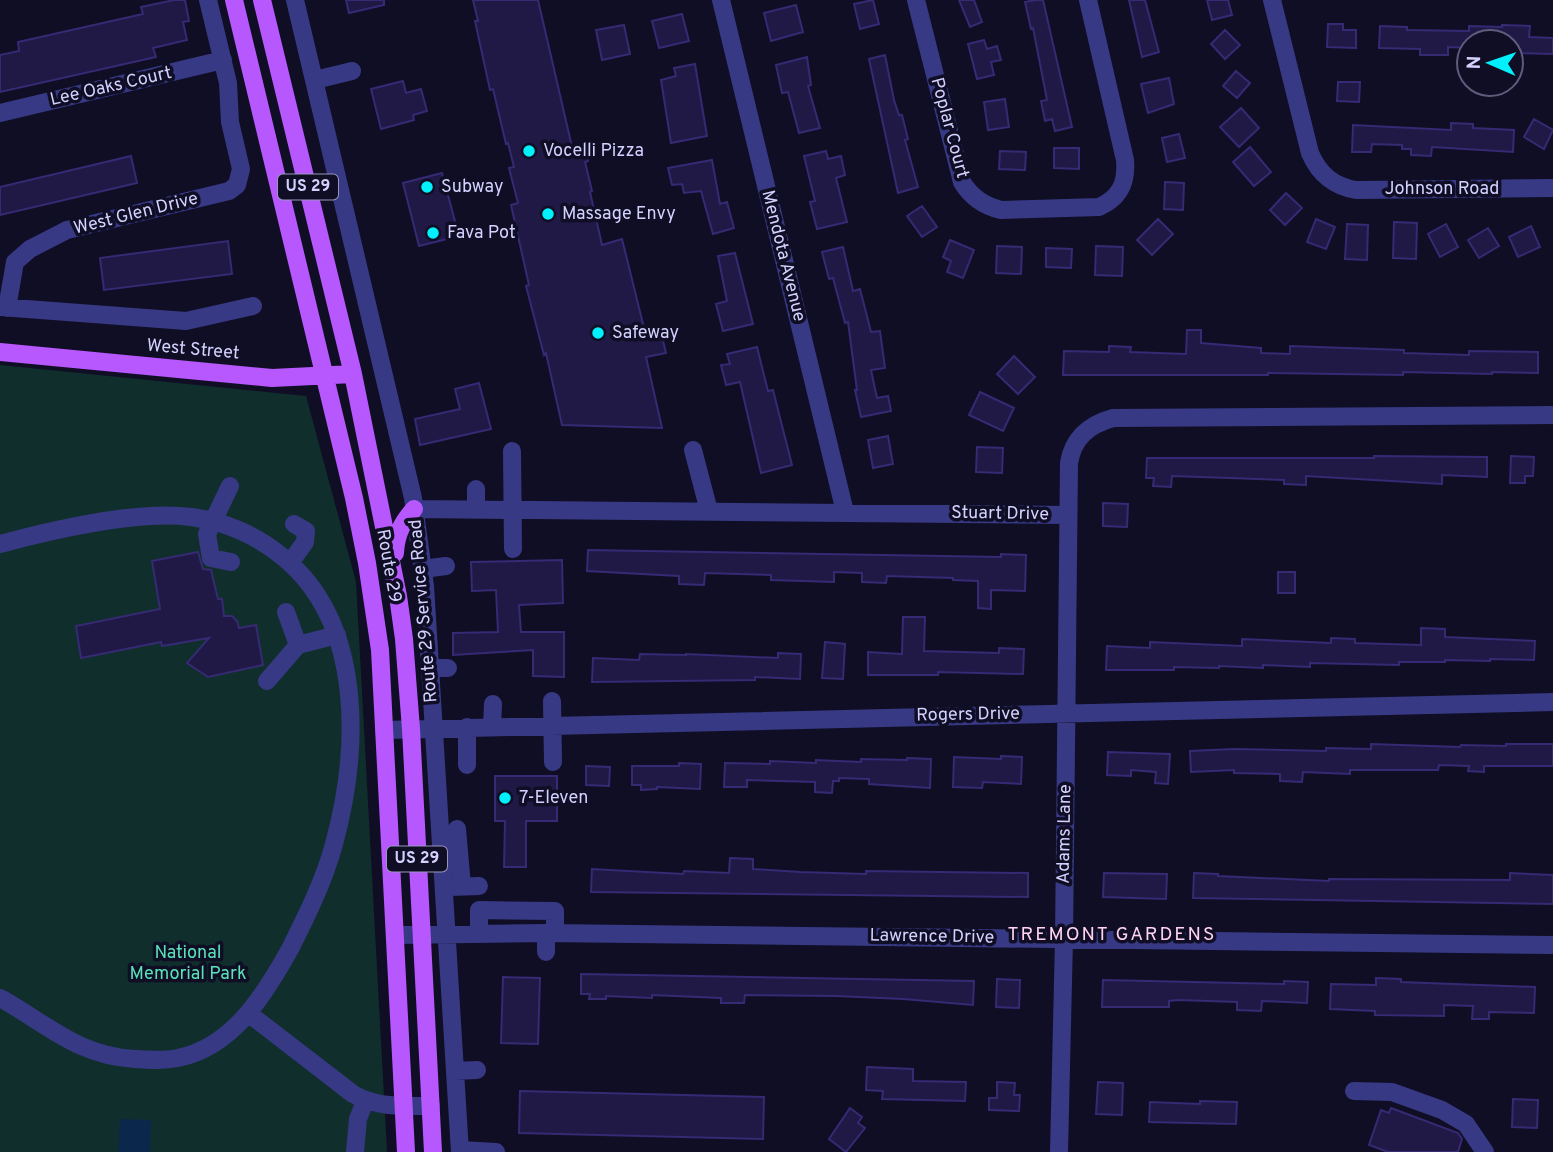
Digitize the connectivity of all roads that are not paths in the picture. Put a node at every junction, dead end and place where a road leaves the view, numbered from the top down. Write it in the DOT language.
graph roads {
  1 [pos="208,0"];
  2 [pos="234,0"];
  3 [pos="262,0"];
  4 [pos="295,0"];
  5 [pos="721,0"];
  6 [pos="916,0"];
  7 [pos="1088,0"];
  8 [pos="1272,0"];
  9 [pos="223,60"];
  10 [pos="352,71"];
  11 [pos="315,80"];
  12 [pos="258,96"];
  13 [pos="229,103"];
  14 [pos="0,113"];
  15 [pos="1553,188"];
  16 [pos="253,306"];
  17 [pos="3,308"];
  18 [pos="0,352"];
  19 [pos="382,367"];
  20 [pos="354,374"];
  21 [pos="325,376"];
  22 [pos="1553,415"];
  23 [pos="694,450"];
  24 [pos="512,451"];
  25 [pos="230,486"];
  26 [pos="476,489"];
  27 [pos="414,509"];
  28 [pos="475,510"];
  29 [pos="513,510"];
  30 [pos="709,511"];
  31 [pos="845,512"];
  32 [pos="1068,515"];
  33 [pos="213,521"];
  34 [pos="294,524"];
  35 [pos="0,544"];
  36 [pos="513,549"];
  37 [pos="231,562"];
  38 [pos="290,563"];
  39 [pos="446,566"];
  40 [pos="394,567"];
  41 [pos="423,569"];
  42 [pos="286,612"];
  43 [pos="337,635"];
  44 [pos="298,645"];
  45 [pos="267,681"];
  46 [pos="552,701"];
  47 [pos="1553,702"];
  48 [pos="493,704"];
  49 [pos="1066,713"];
  50 [pos="552,725"];
  51 [pos="467,727"];
  52 [pos="492,727"];
  53 [pos="434,728"];
  54 [pos="411,729"];
  55 [pos="384,730"];
  56 [pos="553,762"];
  57 [pos="467,765"];
  58 [pos="457,829"];
  59 [pos="461,886"];
  60 [pos="446,933"];
  61 [pos="551,933"];
  62 [pos="420,934"];
  63 [pos="395,935"];
  64 [pos="1064,939"];
  65 [pos="1553,945"];
  66 [pos="546,952"];
  67 [pos="0,999"];
  68 [pos="248,1013"];
  69 [pos="477,1070"];
  70 [pos="455,1071"];
  71 [pos="1354,1091"];
  72 [pos="365,1101"];
  73 [pos="404,1106"];
  74 [pos="431,1106"];
  75 [pos="460,1151"];
  76 [pos="355,1152"];
  77 [pos="406,1152"];
  78 [pos="433,1152"];
  79 [pos="496,1152"];
  80 [pos="1059,1152"];
  81 [pos="1485,1152"];
  1 -- 9 [label="street"];
  2 -- 12 [label="main road, Route 29 / US 29"];
  3 -- 20 [label="main road, Route 29 / US 29"];
  4 -- 11 [label="street, Route 29 Service Road"];
  5 -- 31 [label="street, Mendota Avenue"];
  6 -- 7 [label="street, Poplar Court"];
  8 -- 15 [label="street, Johnson Road"];
  9 -- 13 [label="street"];
  9 -- 14 [label="street, Lee Oaks Court"];
  10 -- 11 [label="street"];
  11 -- 19 [label="street, Route 29 Service Road"];
  12 -- 13 [label="street"];
  12 -- 21 [label="main road, Route 29 / US 29"];
  13 -- 17 [label="street, West Glen Drive"];
  16 -- 17 [label="street, West Glen Drive"];
  18 -- 21 [label="main road, West Street"];
  19 -- 20 [label="street, West Street"];
  19 -- 27 [label="street, Route 29 Service Road"];
  20 -- 21 [label="main road, West Street"];
  20 -- 40 [label="main road, Route 29 / US 29"];
  21 -- 55 [label="main road, Route 29 / US 29"];
  22 -- 32 [label="street, Stuart Drive"];
  23 -- 30 [label="street"];
  24 -- 29 [label="street"];
  25 -- 33 [label="street"];
  26 -- 28 [label="street"];
  27 -- 28 [label="street, Stuart Drive"];
  27 -- 40 [label="main road"];
  27 -- 41 [label="street, Route 29 Service Road"];
  28 -- 29 [label="street, Stuart Drive"];
  29 -- 30 [label="street, Stuart Drive"];
  29 -- 36 [label="street"];
  30 -- 31 [label="street, Stuart Drive"];
  31 -- 32 [label="street, Stuart Drive"];
  32 -- 49 [label="street, Adams Lane"];
  33 -- 35 [label="street"];
  33 -- 37 [label="street"];
  33 -- 38 [label="street"];
  34 -- 38 [label="street"];
  38 -- 43 [label="street"];
  39 -- 41 [label="street"];
  40 -- 54 [label="main road, Route 29 / US 29"];
  41 -- 53 [label="street, Route 29 Service Road"];
  42 -- 44 [label="street"];
  43 -- 44 [label="street"];
  43 -- 68 [label="street"];
  44 -- 45 [label="street"];
  46 -- 50 [label="street"];
  47 -- 49 [label="street, Rogers Drive"];
  48 -- 52 [label="street"];
  49 -- 50 [label="street, Rogers Drive"];
  49 -- 64 [label="street, Adams Lane"];
  50 -- 52 [label="street, Rogers Drive"];
  50 -- 56 [label="street"];
  51 -- 52 [label="street, Rogers Drive"];
  51 -- 53 [label="street, Rogers Drive"];
  51 -- 57 [label="street"];
  53 -- 54 [label="street, Rogers Drive"];
  53 -- 59 [label="street, Route 29 Service Road"];
  54 -- 55 [label="street, Rogers Drive"];
  54 -- 62 [label="main road, Route 29 / US 29"];
  55 -- 63 [label="main road, Route 29 / US 29"];
  58 -- 59 [label="street"];
  59 -- 60 [label="street, Route 29 Service Road"];
  60 -- 61 [label="street"];
  60 -- 62 [label="street"];
  60 -- 70 [label="street, Route 29 Service Road"];
  61 -- 64 [label="street, Lawrence Drive"];
  61 -- 66 [label="street"];
  62 -- 63 [label="street"];
  62 -- 74 [label="main road, Route 29 / US 29"];
  63 -- 73 [label="main road, Route 29 / US 29"];
  64 -- 65 [label="street, Lawrence Drive"];
  64 -- 80 [label="street, Adams Lane"];
  67 -- 68 [label="street"];
  68 -- 72 [label="street"];
  69 -- 70 [label="street"];
  70 -- 75 [label="street, Route 29 Service Road"];
  71 -- 81 [label="street"];
  72 -- 73 [label="street"];
  72 -- 76 [label="street"];
  73 -- 74 [label="street"];
  73 -- 77 [label="main road, Route 29 / US 29"];
  74 -- 78 [label="main road, Route 29 / US 29"];
  75 -- 79 [label="street"];
}
